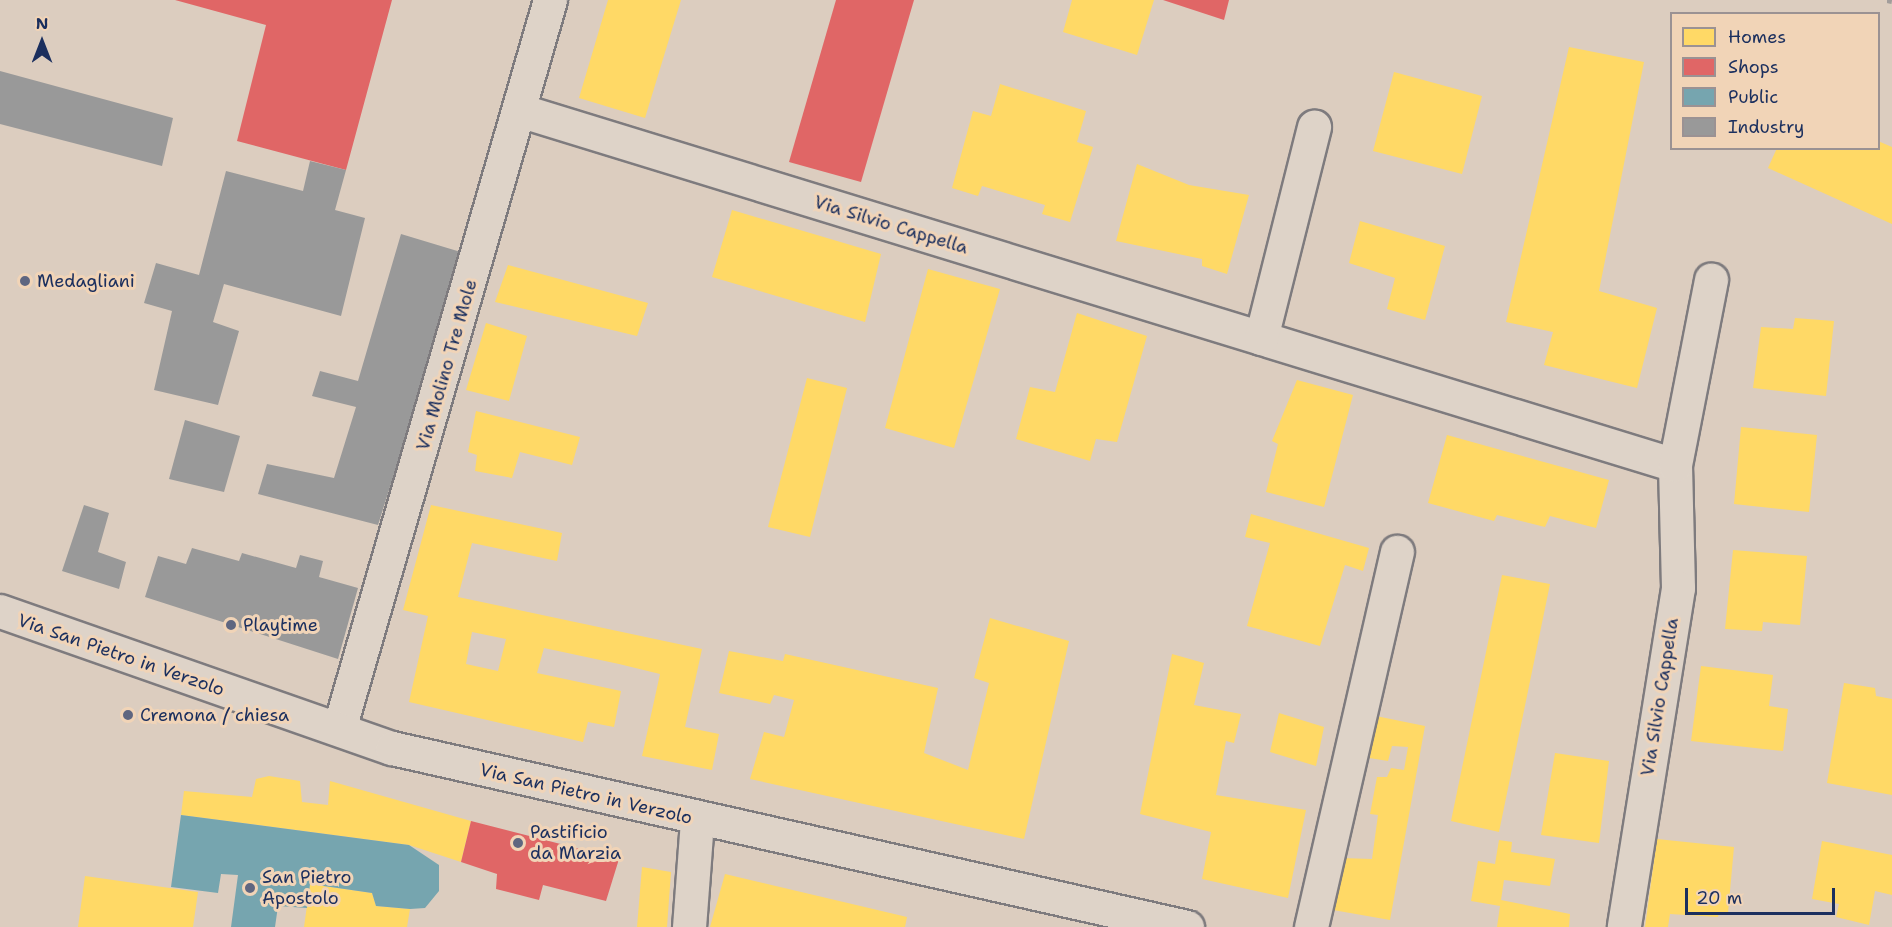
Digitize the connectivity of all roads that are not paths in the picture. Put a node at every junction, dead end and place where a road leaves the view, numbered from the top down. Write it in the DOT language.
graph roads {
  1 [pos="550,0"];
  2 [pos="522,111"];
  3 [pos="1314,127"];
  4 [pos="1711,279"];
  5 [pos="1261,338"];
  6 [pos="1675,465"];
  7 [pos="1397,552"];
  8 [pos="0,611"];
  9 [pos="339,729"];
  10 [pos="696,820"];
  11 [pos="689,927"];
  12 [pos="1187,927"];
  13 [pos="1311,927"];
  14 [pos="1624,927"];
  1 -- 2 [label="street, Via Molino Tre Mole"];
  2 -- 5 [label="street, Via Silvio Cappella"];
  2 -- 9 [label="street, Via Molino Tre Mole"];
  3 -- 5 [label="street"];
  4 -- 6 [label="street, Via Silvio Cappella"];
  5 -- 6 [label="street, Via Silvio Cappella"];
  6 -- 14 [label="street, Via Silvio Cappella"];
  7 -- 13 [label="street"];
  8 -- 9 [label="street, Via San Pietro in Verzolo"];
  9 -- 10 [label="street, Via San Pietro in Verzolo"];
  10 -- 11 [label="street"];
  10 -- 12 [label="street, Via San Pietro in Verzolo"];
}
